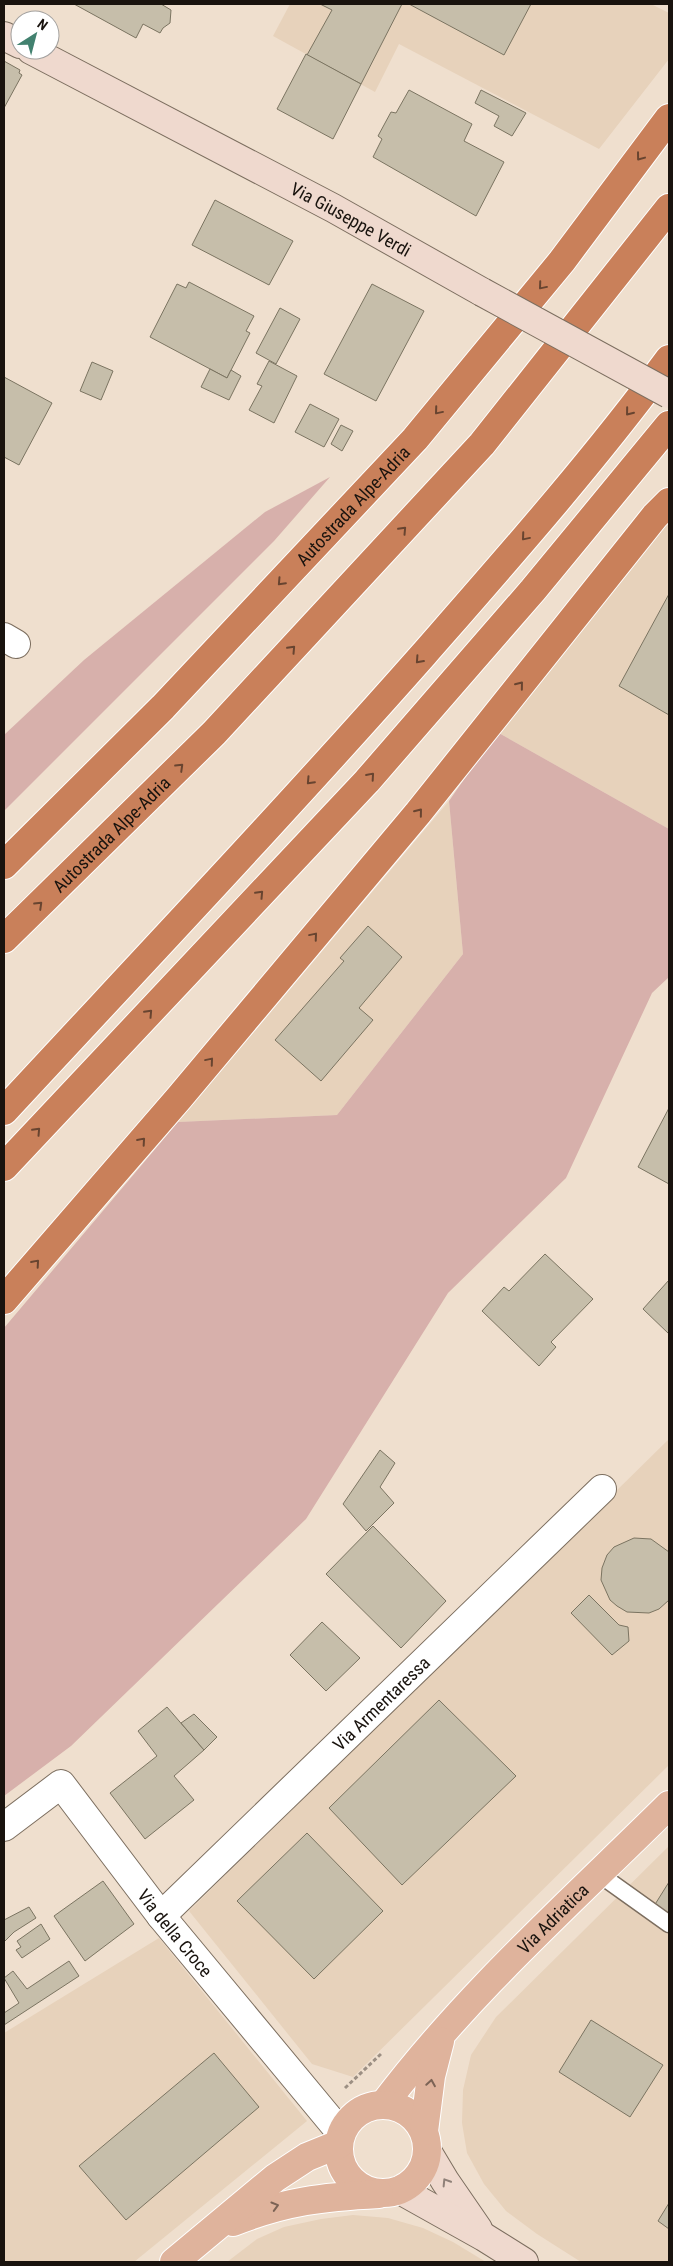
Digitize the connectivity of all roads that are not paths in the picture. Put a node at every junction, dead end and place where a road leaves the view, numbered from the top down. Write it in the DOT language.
graph roads {
  1 [pos="50,60"];
  2 [pos="669,118"];
  3 [pos="669,208"];
  4 [pos="669,360"];
  5 [pos="669,394"];
  6 [pos="669,425"];
  7 [pos="669,502"];
  8 [pos="4,865"];
  9 [pos="4,939"];
  10 [pos="4,1111"];
  11 [pos="4,1167"];
  12 [pos="4,1300"];
  13 [pos="602,1489"];
  14 [pos="669,1805"];
  15 [pos="4,1827"];
  16 [pos="599,1874"];
  17 [pos="161,1916"];
  18 [pos="669,1924"];
  19 [pos="442,2035"];
  20 [pos="384,2104"];
  21 [pos="340,2138"];
  22 [pos="426,2141"];
  23 [pos="391,2192"];
  24 [pos="213,2230"];
  25 [pos="484,2237"];
  26 [pos="174,2262"];
  27 [pos="524,2262"];
  1 -- 5 [label="main road, Via Giuseppe Verdi, bridge"];
  2 -- 8 [label="highway, Autostrada Alpe-Adria, one-way"];
  9 -- 3 [label="highway, Autostrada Alpe-Adria, one-way"];
  4 -- 10 [label="highway, one-way"];
  11 -- 6 [label="highway, one-way"];
  12 -- 7 [label="highway, one-way"];
  13 -- 17 [label="street, Via Armentaressa"];
  14 -- 16 [label="main road, Via Adriatica"];
  15 -- 17 [label="street, Via della Croce"];
  16 -- 18 [label="lane"];
  16 -- 19 [label="main road, Via Adriatica"];
  17 -- 21 [label="street, Via della Croce"];
  19 -- 20 [label="main road, Via Adriatica"];
  22 -- 19 [label="main road, Via Adriatica, one-way"];
  20 -- 21 [label="main road"];
  20 -- 22 [label="main road"];
  21 -- 23 [label="main road"];
  21 -- 24 [label="main road"];
  22 -- 23 [label="main road, Via Adriatica"];
  25 -- 22 [label="main road, one-way"];
  24 -- 23 [label="main road, one-way"];
  23 -- 25 [label="main road"];
  24 -- 26 [label="main road"];
  25 -- 27 [label="main road"];
}
